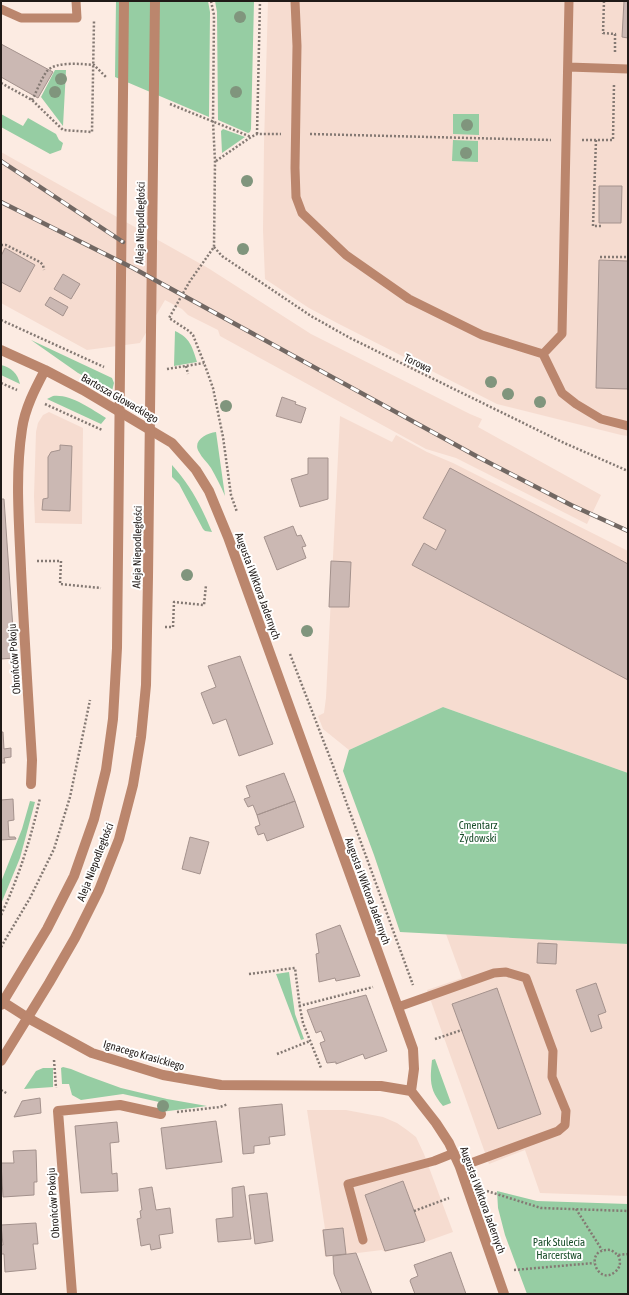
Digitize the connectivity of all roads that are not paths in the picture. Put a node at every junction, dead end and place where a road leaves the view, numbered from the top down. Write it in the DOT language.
graph roads {
  1 [pos="76,1"];
  2 [pos="124,1"];
  3 [pos="155,1"];
  4 [pos="295,1"];
  5 [pos="569,1"];
  6 [pos="1,9"];
  7 [pos="568,67"];
  8 [pos="628,69"];
  9 [pos="1,350"];
  10 [pos="543,354"];
  11 [pos="45,370"];
  12 [pos="628,426"];
  13 [pos="209,491"];
  14 [pos="31,784"];
  15 [pos="2,1004"];
  16 [pos="398,1007"];
  17 [pos="28,1018"];
  18 [pos="1,1061"];
  19 [pos="411,1091"];
  20 [pos="161,1114"];
  21 [pos="454,1153"];
  22 [pos="460,1167"];
  23 [pos="364,1240"];
  24 [pos="72,1294"];
  25 [pos="504,1294"];
  1 -- 6 [label="lane"];
  2 -- 15 [label="street, Aleja Niepodległości"];
  3 -- 17 [label="street, Aleja Niepodległości"];
  4 -- 10 [label="lane"];
  5 -- 7 [label="lane"];
  7 -- 8 [label="lane"];
  7 -- 10 [label="lane"];
  9 -- 11 [label="street, Bartosza Głowackiego"];
  10 -- 12 [label="lane"];
  11 -- 13 [label="street, Bartosza Głowackiego"];
  11 -- 14 [label="street, Obrońców Pokoju"];
  13 -- 16 [label="street, Augusta i Wiktora Jadernych"];
  15 -- 17 [label="street, Ignacego Krasickiego"];
  16 -- 19 [label="street, Augusta i Wiktora Jadernych"];
  16 -- 22 [label="lane"];
  17 -- 18 [label="street, Aleja Niepodległości"];
  17 -- 19 [label="street, Ignacego Krasickiego"];
  19 -- 21 [label="street, Augusta i Wiktora Jadernych"];
  20 -- 24 [label="street, Obrońców Pokoju"];
  21 -- 22 [label="street, Augusta i Wiktora Jadernych"];
  21 -- 23 [label="lane"];
  22 -- 25 [label="street, Augusta i Wiktora Jadernych"];
}
